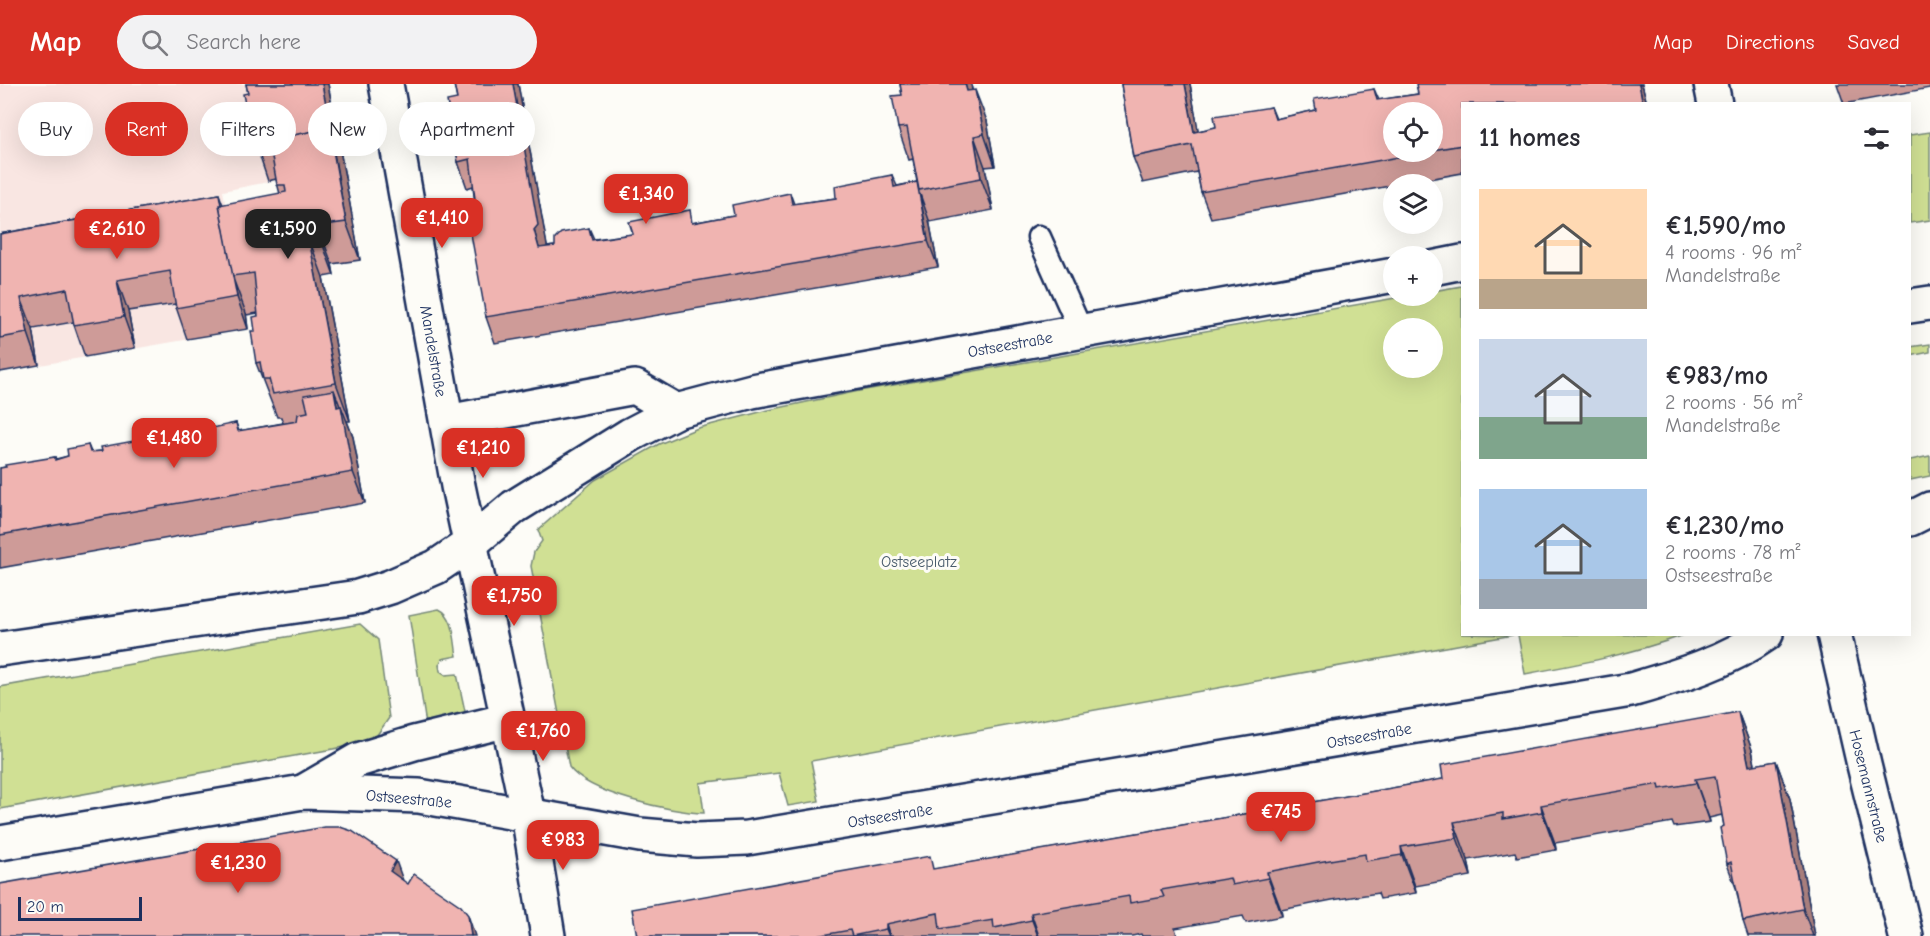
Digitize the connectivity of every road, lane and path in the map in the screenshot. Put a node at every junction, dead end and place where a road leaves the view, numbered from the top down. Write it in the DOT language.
graph roads {
  1 [pos="386,84"];
  2 [pos="1711,84"];
  3 [pos="1715,102"];
  4 [pos="1039,237"];
  5 [pos="1461,262"];
  6 [pos="1443,266"];
  7 [pos="1383,277"];
  8 [pos="1930,303"];
  9 [pos="1911,306"];
  10 [pos="1081,331"];
  11 [pos="676,411"];
  12 [pos="447,422"];
  13 [pos="1930,509"];
  14 [pos="1911,518"];
  15 [pos="470,544"];
  16 [pos="1763,636"];
  17 [pos="1834,636"];
  18 [pos="0,649"];
  19 [pos="508,720"];
  20 [pos="303,792"];
  21 [pos="528,814"];
  22 [pos="0,843"];
  23 [pos="548,936"];
  24 [pos="1906,936"];
  1 -- 12 [label="main road, Mandelstraße"];
  2 -- 3 [label="main road"];
  4 -- 10 [label="lane"];
  5 -- 6 [label="main road"];
  7 -- 10 [label="main road, Ostseestraße"];
  8 -- 9 [label="main road"];
  10 -- 11 [label="main road, Ostseestraße"];
  11 -- 12 [label="main road"];
  11 -- 15 [label="main road, Ostseestraße"];
  12 -- 15 [label="main road, Mandelstraße"];
  13 -- 14 [label="main road"];
  15 -- 18 [label="main road, Ostseestraße"];
  15 -- 19 [label="main road, Mandelstraße"];
  16 -- 21 [label="main road, Ostseestraße"];
  17 -- 24 [label="main road, Hosemannstraße"];
  19 -- 20 [label="main road"];
  19 -- 21 [label="main road, Mandelstraße"];
  20 -- 21 [label="main road, Ostseestraße"];
  20 -- 22 [label="main road, Ostseestraße"];
  21 -- 23 [label="main road, Mandelstraße"];
}
